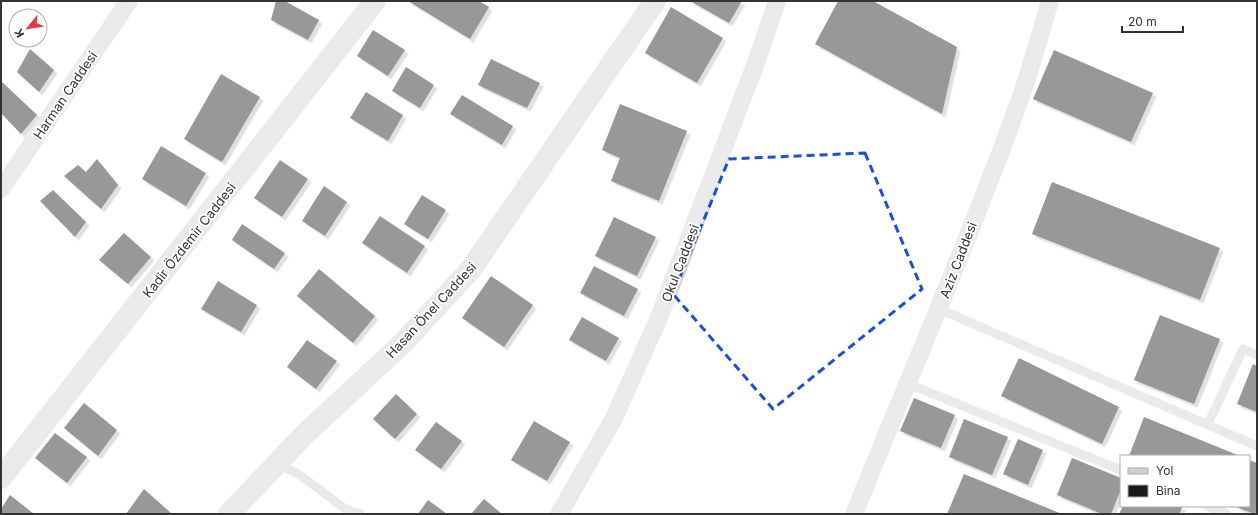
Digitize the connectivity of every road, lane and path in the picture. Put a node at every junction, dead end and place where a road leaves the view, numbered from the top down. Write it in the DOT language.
graph roads {
  1 [pos="129,1"];
  2 [pos="376,1"];
  3 [pos="655,1"];
  4 [pos="777,1"];
  5 [pos="1050,1"];
  6 [pos="1,189"];
  7 [pos="939,309"];
  8 [pos="1257,355"];
  9 [pos="906,383"];
  10 [pos="1208,424"];
  11 [pos="1257,446"];
  12 [pos="277,464"];
  13 [pos="1120,470"];
  14 [pos="1,478"];
  15 [pos="1210,507"];
  16 [pos="229,514"];
  17 [pos="360,514"];
  18 [pos="559,514"];
  19 [pos="854,514"];
  20 [pos="1227,514"];
  1 -- 6 [label="street, Harman Caddesi"];
  2 -- 14 [label="street, Kadir Özdemir Caddesi"];
  3 -- 12 [label="street, Hasan Önel Caddesi"];
  4 -- 18 [label="street, Okul Caddesi"];
  5 -- 7 [label="street, Aziz Caddesi"];
  7 -- 9 [label="street, Aziz Caddesi"];
  7 -- 10 [label="lane"];
  8 -- 10 [label="lane"];
  9 -- 13 [label="lane"];
  9 -- 19 [label="street, Aziz Caddesi"];
  10 -- 11 [label="lane"];
  12 -- 16 [label="street, Hasan Önel Caddesi"];
  12 -- 17 [label="lane"];
  15 -- 20 [label="lane"];
}
